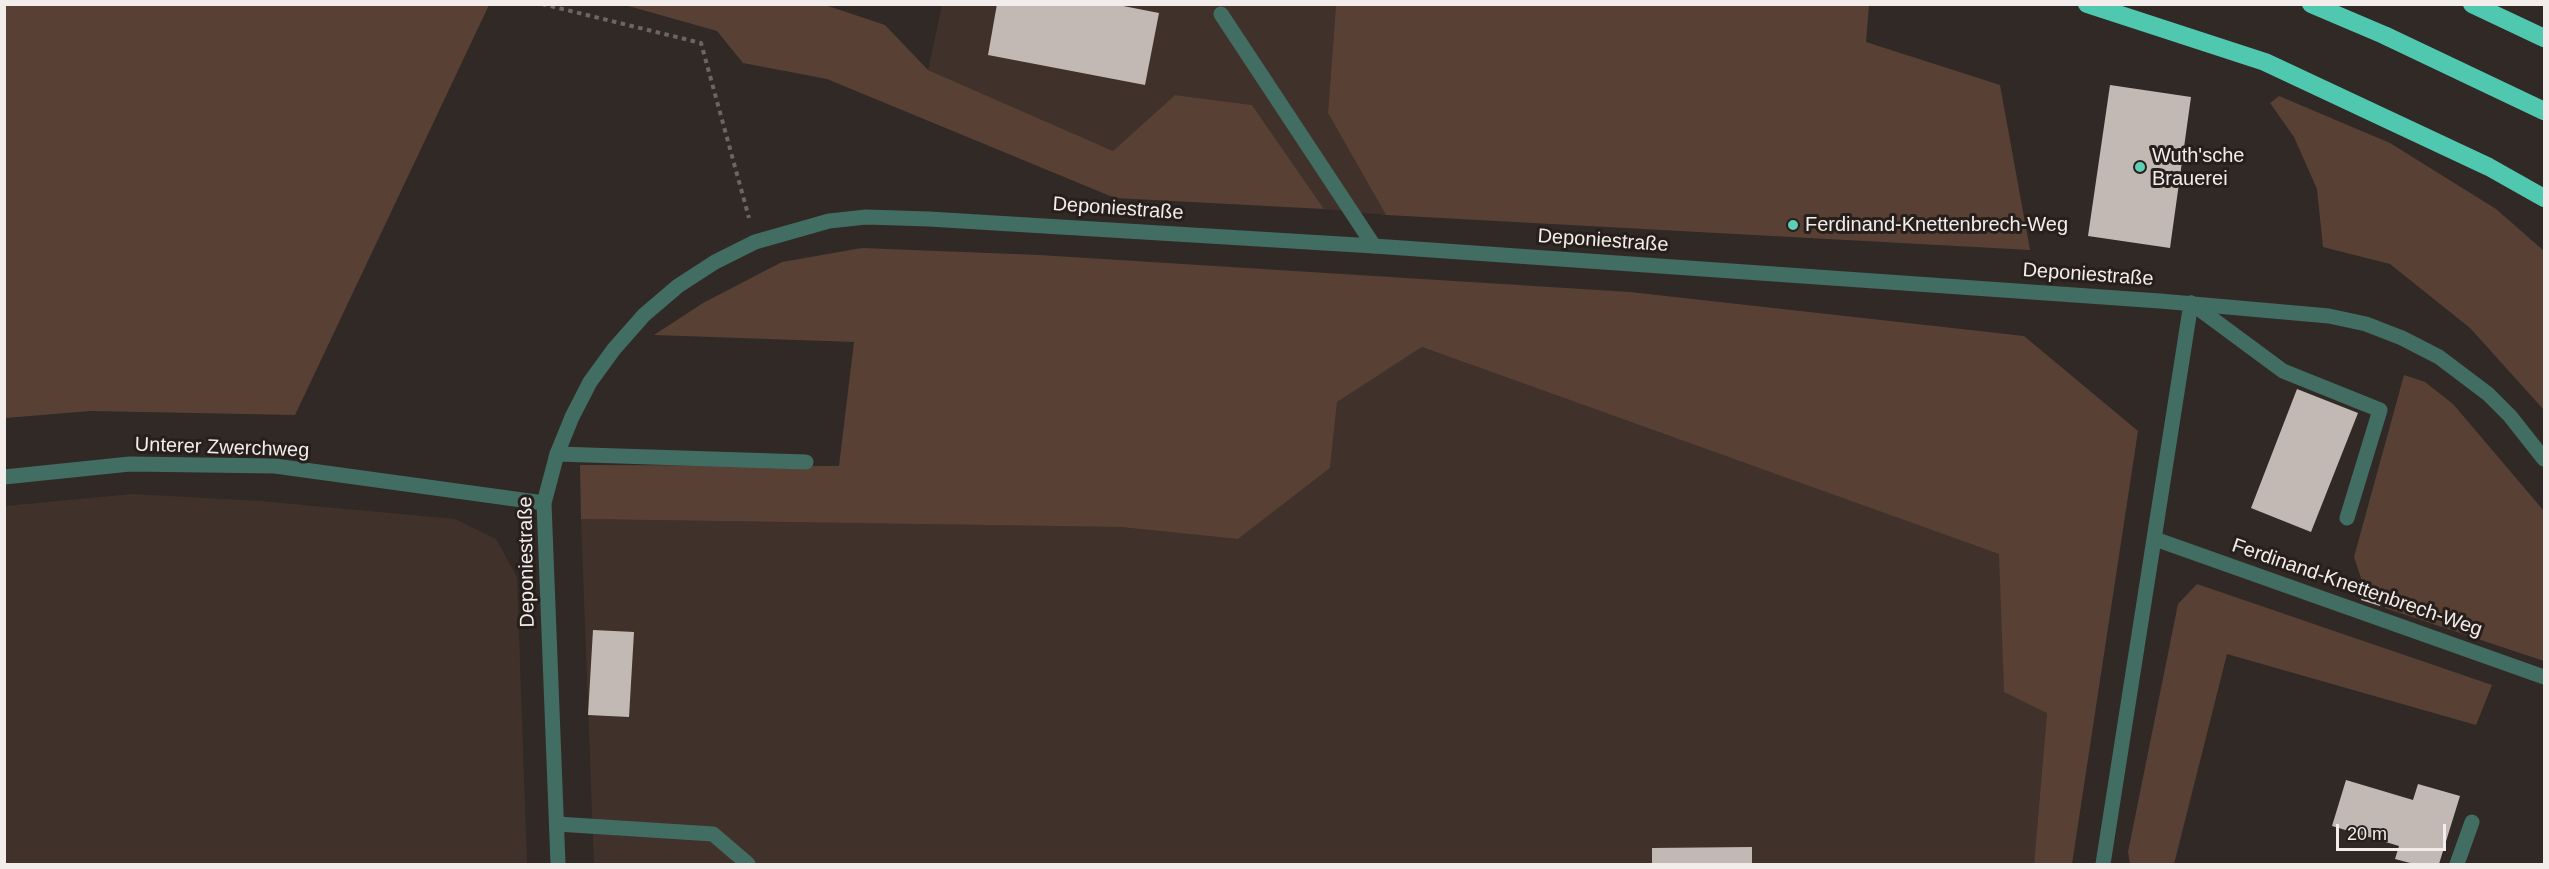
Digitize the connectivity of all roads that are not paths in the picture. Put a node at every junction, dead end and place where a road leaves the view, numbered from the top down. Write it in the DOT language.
graph roads {
  1 [pos="2087,4"];
  2 [pos="2311,4"];
  3 [pos="2472,4"];
  4 [pos="1221,14"];
  5 [pos="2544,38"];
  6 [pos="2544,111"];
  7 [pos="2544,198"];
  8 [pos="1374,246"];
  9 [pos="2191,303"];
  10 [pos="556,454"];
  11 [pos="2544,459"];
  12 [pos="806,462"];
  13 [pos="4,477"];
  14 [pos="543,503"];
  15 [pos="2347,518"];
  16 [pos="2155,539"];
  17 [pos="2544,677"];
  18 [pos="2472,822"];
  19 [pos="557,824"];
  20 [pos="558,864"];
  21 [pos="748,864"];
  22 [pos="2103,864"];
  23 [pos="2457,864"];
  1 -- 7 [label="highway"];
  2 -- 6 [label="highway"];
  3 -- 5 [label="highway"];
  4 -- 8 [label="street"];
  8 -- 9 [label="street, Deponiestraße"];
  8 -- 10 [label="street, Deponiestraße"];
  9 -- 11 [label="street"];
  9 -- 15 [label="street"];
  9 -- 16 [label="street"];
  10 -- 12 [label="street"];
  10 -- 14 [label="street, Deponiestraße"];
  13 -- 14 [label="street, Unterer Zwerchweg"];
  14 -- 19 [label="street, Deponiestraße"];
  16 -- 17 [label="street, Ferdinand-Knettenbrech-Weg"];
  16 -- 22 [label="street"];
  18 -- 23 [label="street"];
  19 -- 20 [label="street, Deponiestraße"];
  19 -- 21 [label="street"];
}
